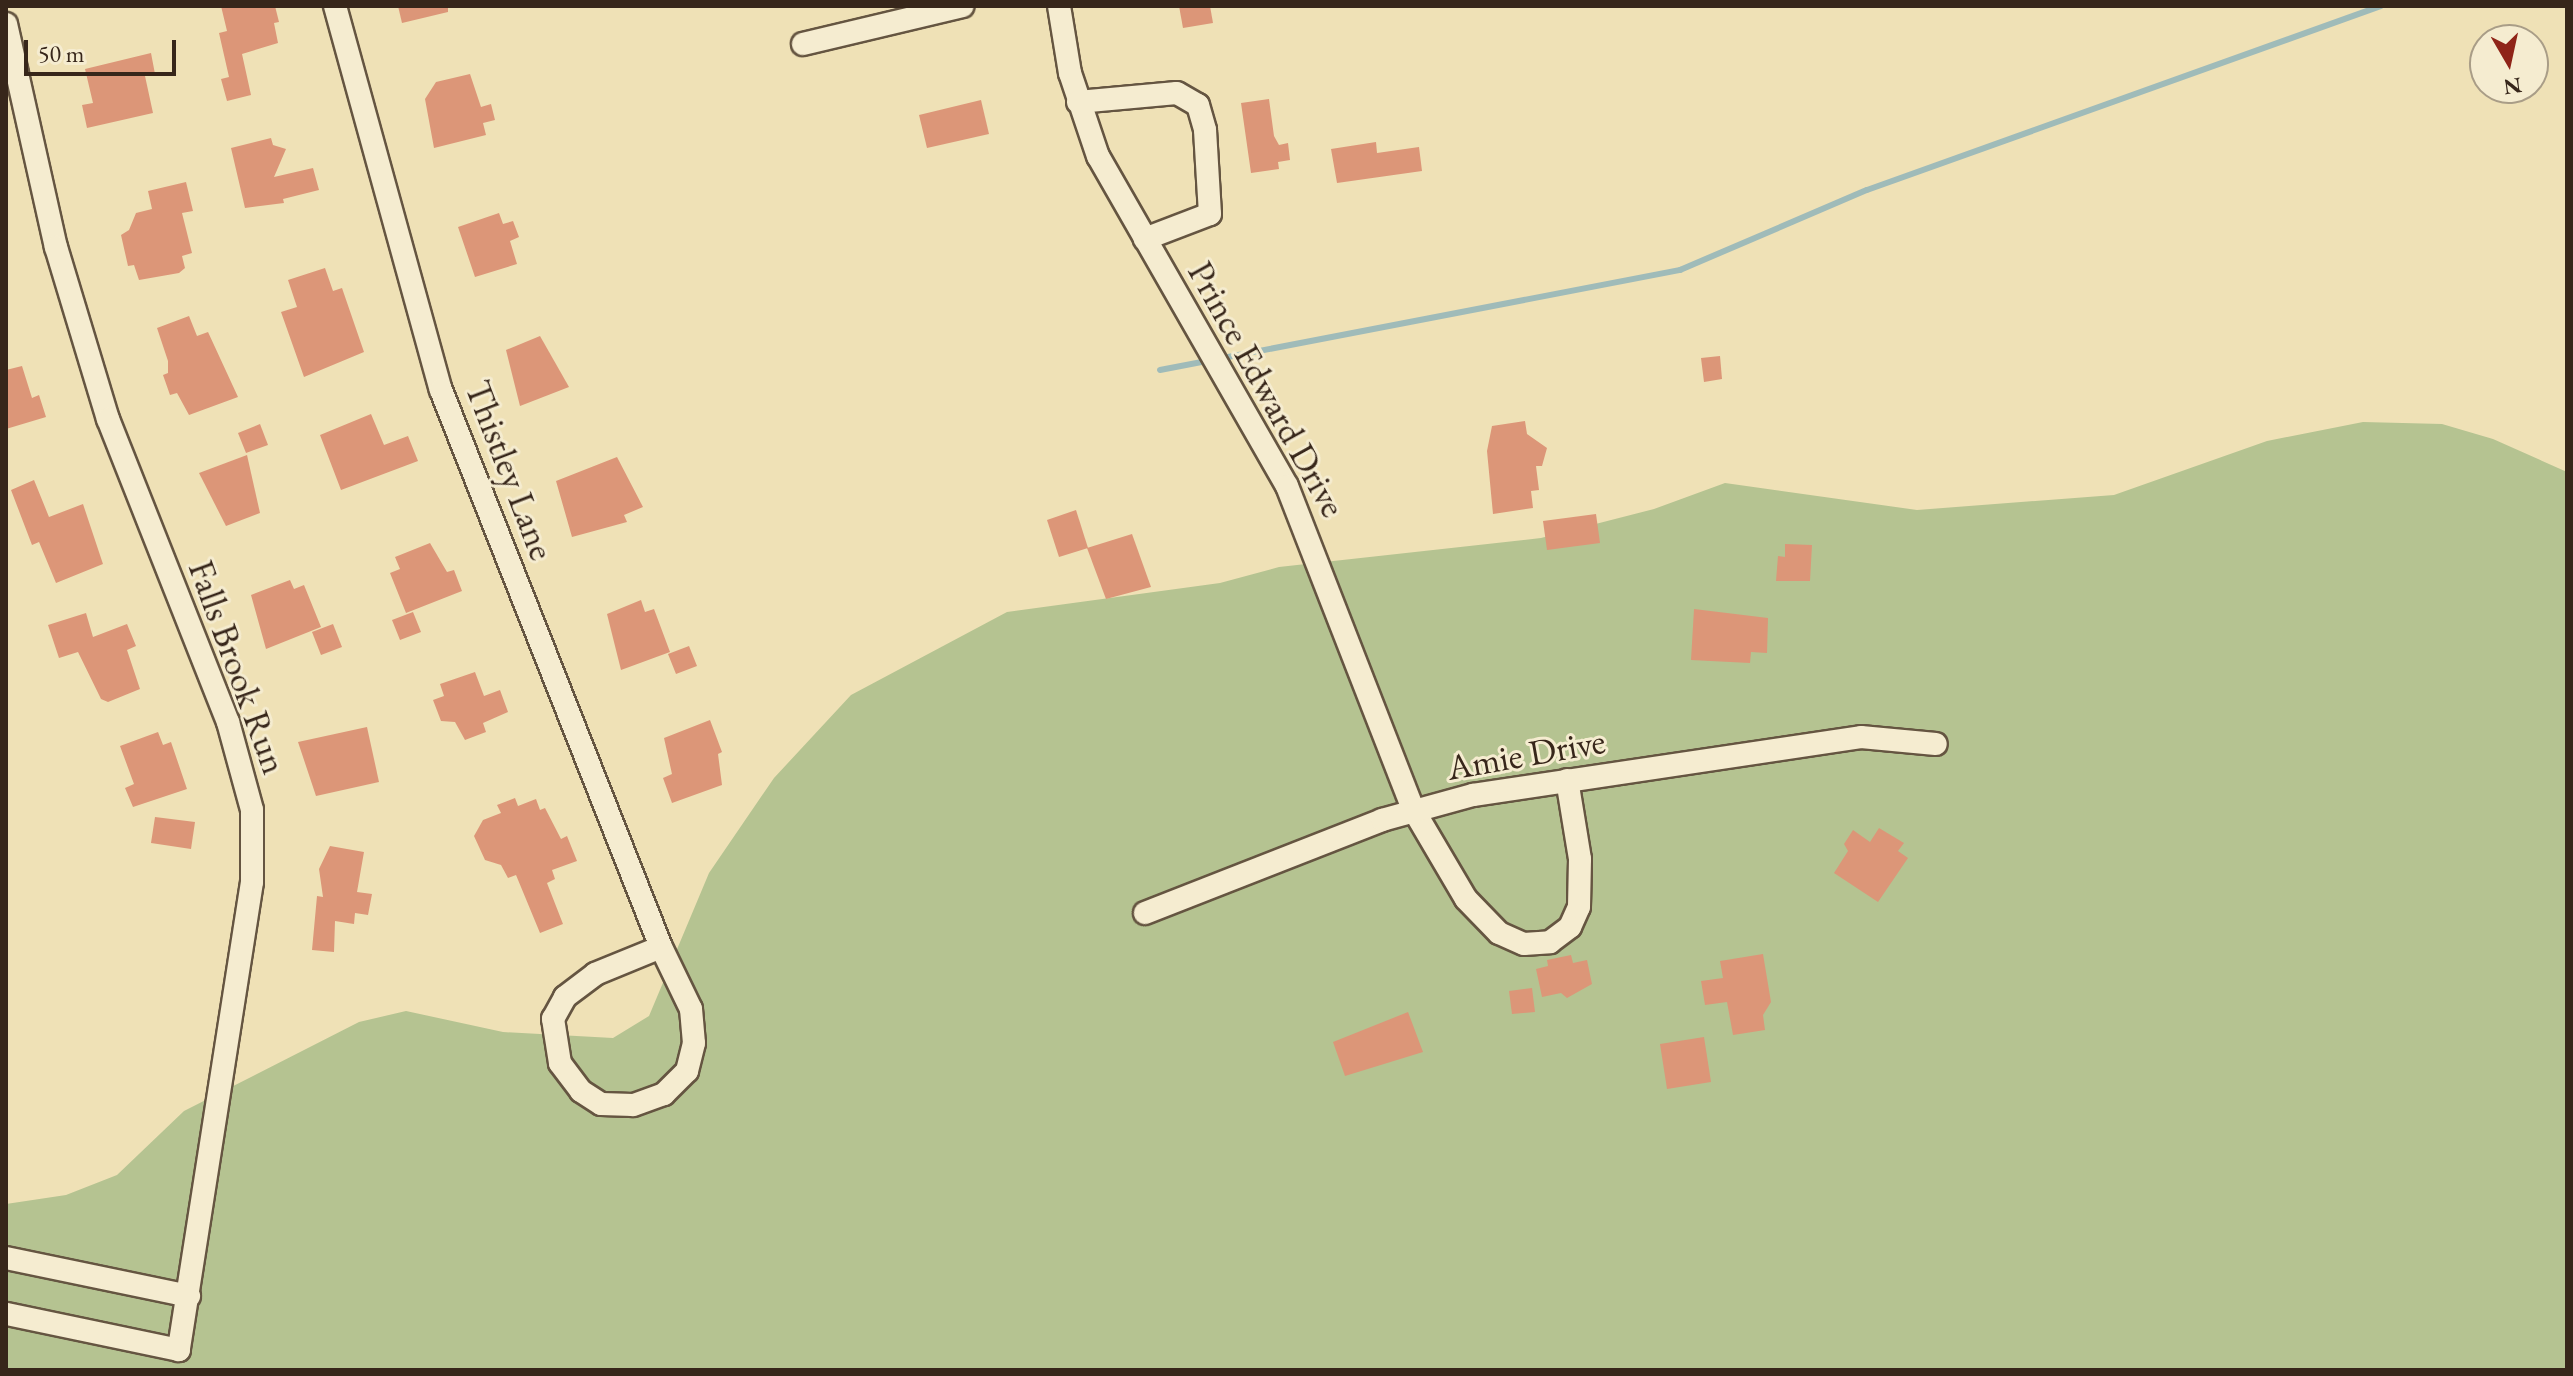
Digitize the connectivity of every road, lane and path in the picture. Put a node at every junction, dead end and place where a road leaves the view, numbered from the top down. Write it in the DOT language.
graph roads {
  1 [pos="335,6"];
  2 [pos="963,6"];
  3 [pos="1059,6"];
  4 [pos="6,24"];
  5 [pos="803,44"];
  6 [pos="1078,102"];
  7 [pos="1145,239"];
  8 [pos="1936,744"];
  9 [pos="1567,780"];
  10 [pos="1413,809"];
  11 [pos="1145,913"];
  12 [pos="661,947"];
  13 [pos="6,1258"];
  14 [pos="189,1296"];
  15 [pos="6,1314"];
  1 -- 12 [label="street, Thistley Lane"];
  2 -- 5 [label="street"];
  3 -- 6 [label="street, Prince Edward Drive"];
  4 -- 14 [label="street, Falls Brook Run"];
  6 -- 7 [label="street, Prince Edward Drive"];
  6 -- 7 [label="street"];
  7 -- 10 [label="street, Prince Edward Drive"];
  8 -- 9 [label="street, Amie Drive"];
  9 -- 10 [label="street, Amie Drive"];
  9 -- 10 [label="street, Prince Edward Drive"];
  10 -- 11 [label="street, Amie Drive"];
  12 -- 12 [label="street, Thistley Lane"];
  13 -- 14 [label="street"];
  14 -- 15 [label="street, Falls Brook Run"];
}
